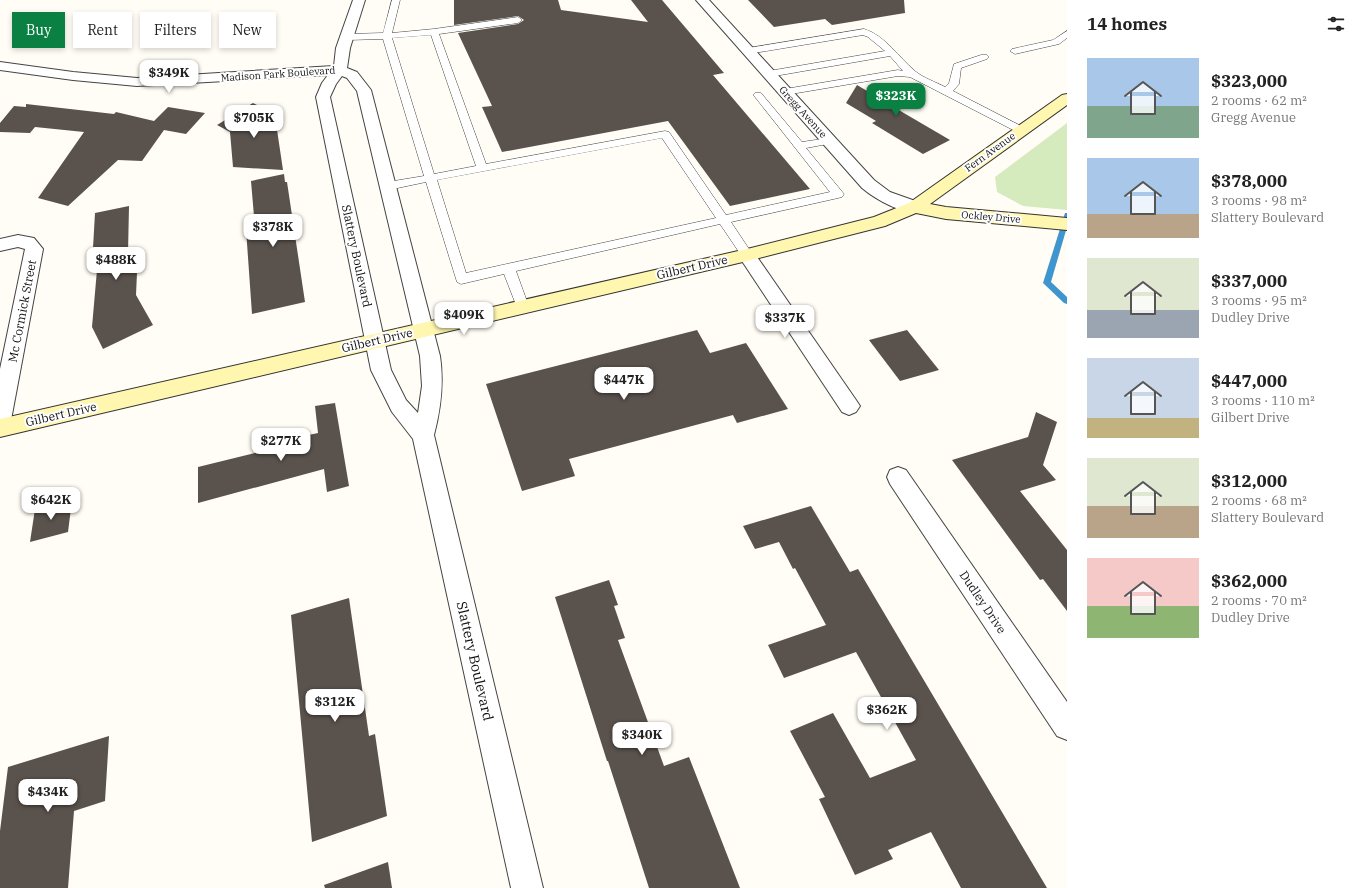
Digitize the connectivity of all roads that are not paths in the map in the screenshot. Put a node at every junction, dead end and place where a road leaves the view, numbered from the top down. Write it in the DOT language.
graph roads {
  1 [pos="359,0"];
  2 [pos="396,0"];
  3 [pos="702,0"];
  4 [pos="518,20"];
  5 [pos="434,32"];
  6 [pos="1067,34"];
  7 [pos="387,36"];
  8 [pos="347,37"];
  9 [pos="748,51"];
  10 [pos="1015,51"];
  11 [pos="892,53"];
  12 [pos="984,57"];
  13 [pos="0,66"];
  14 [pos="340,70"];
  15 [pos="769,74"];
  16 [pos="912,74"];
  17 [pos="785,92"];
  18 [pos="946,92"];
  19 [pos="758,95"];
  20 [pos="1067,98"];
  21 [pos="1021,130"];
  22 [pos="829,141"];
  23 [pos="799,146"];
  24 [pos="482,168"];
  25 [pos="431,178"];
  26 [pos="388,186"];
  27 [pos="915,207"];
  28 [pos="724,220"];
  29 [pos="1067,224"];
  30 [pos="7,243"];
  31 [pos="747,255"];
  32 [pos="509,269"];
  33 [pos="523,307"];
  34 [pos="424,330"];
  35 [pos="375,341"];
  36 [pos="849,406"];
  37 [pos="0,420"];
  38 [pos="0,428"];
  39 [pos="423,435"];
  40 [pos="898,478"];
  41 [pos="1067,726"];
  42 [pos="527,888"];
  1 -- 8 [label="street, Slattery Boulevard"];
  2 -- 7 [label="lane"];
  3 -- 9 [label="street, Gregg Avenue"];
  4 -- 5 [label="lane"];
  5 -- 7 [label="lane"];
  5 -- 24 [label="lane"];
  6 -- 10 [label="lane"];
  7 -- 8 [label="lane"];
  7 -- 25 [label="lane"];
  8 -- 14 [label="street, Slattery Boulevard"];
  9 -- 11 [label="lane"];
  9 -- 15 [label="street, Gregg Avenue"];
  11 -- 15 [label="lane"];
  11 -- 16 [label="lane"];
  12 -- 18 [label="lane"];
  13 -- 14 [label="street, Madison Park Boulevard"];
  14 -- 26 [label="street"];
  14 -- 35 [label="street, Slattery Boulevard"];
  15 -- 17 [label="street, Gregg Avenue"];
  16 -- 17 [label="lane"];
  16 -- 18 [label="lane"];
  17 -- 22 [label="street, Gregg Avenue"];
  18 -- 21 [label="lane"];
  19 -- 23 [label="lane"];
  20 -- 21 [label="street, Fern Avenue"];
  21 -- 27 [label="street, Fern Avenue"];
  22 -- 23 [label="lane"];
  22 -- 27 [label="street, Gregg Avenue"];
  23 -- 28 [label="lane"];
  24 -- 25 [label="lane"];
  24 -- 28 [label="lane"];
  25 -- 26 [label="lane"];
  25 -- 32 [label="lane"];
  26 -- 34 [label="street"];
  27 -- 29 [label="street, Ockley Drive"];
  27 -- 31 [label="street, Gilbert Drive"];
  28 -- 31 [label="lane"];
  28 -- 32 [label="lane"];
  30 -- 37 [label="street, Mc Cormick Street"];
  31 -- 33 [label="street, Gilbert Drive"];
  31 -- 36 [label="street"];
  32 -- 33 [label="lane"];
  33 -- 34 [label="street, Gilbert Drive"];
  34 -- 35 [label="street, Gilbert Drive"];
  34 -- 39 [label="street"];
  35 -- 38 [label="street, Gilbert Drive"];
  35 -- 39 [label="street, Slattery Boulevard"];
  39 -- 42 [label="street, Slattery Boulevard"];
  40 -- 41 [label="street, Dudley Drive"];
}
